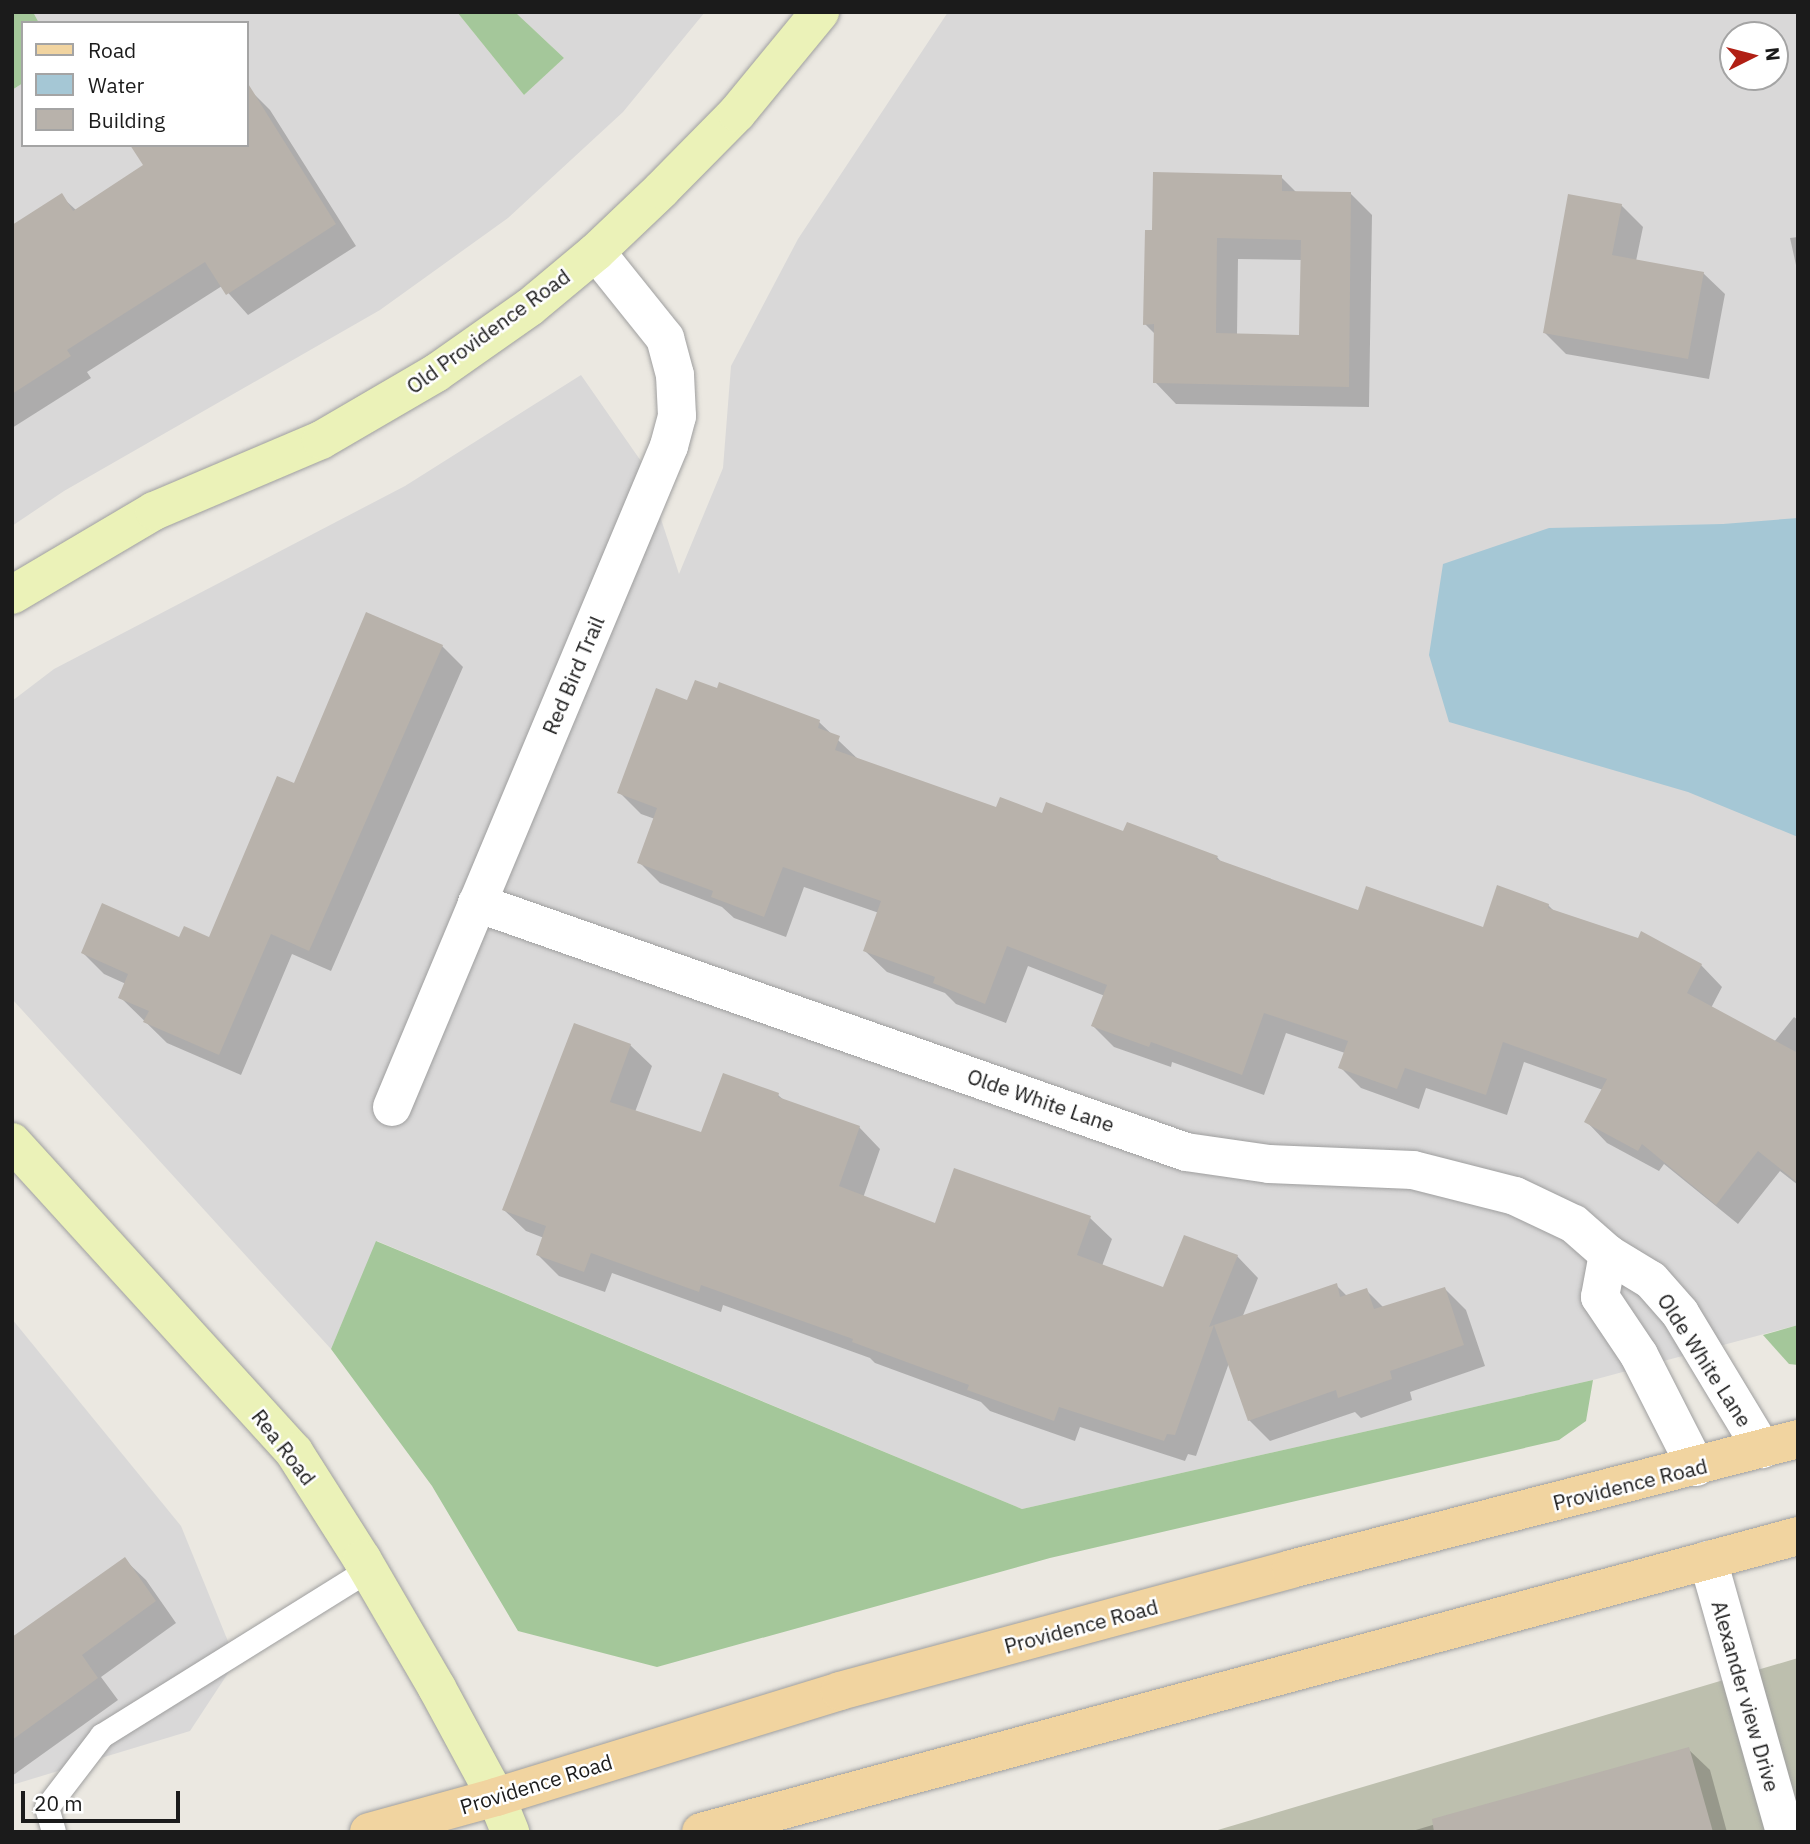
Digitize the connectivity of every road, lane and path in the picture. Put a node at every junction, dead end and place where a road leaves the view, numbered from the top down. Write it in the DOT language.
graph roads {
  1 [pos="820,12"];
  2 [pos="596,251"];
  3 [pos="12,595"];
  4 [pos="477,903"];
  5 [pos="392,1107"];
  6 [pos="12,1142"];
  7 [pos="1608,1254"];
  8 [pos="1780,1444"];
  9 [pos="1696,1467"];
  10 [pos="1798,1536"];
  11 [pos="1708,1560"];
  12 [pos="369,1570"];
  13 [pos="503,1814"];
  14 [pos="54,1832"];
  15 [pos="369,1832"];
  16 [pos="701,1832"];
  17 [pos="1785,1832"];
  1 -- 2 [label="street, Old Providence Road"];
  2 -- 3 [label="street, Old Providence Road"];
  2 -- 4 [label="street, Red Bird Trail"];
  4 -- 5 [label="street, Red Bird Trail"];
  4 -- 7 [label="street, Olde White Lane"];
  6 -- 12 [label="street, Rea Road"];
  7 -- 8 [label="street, Olde White Lane"];
  7 -- 9 [label="street"];
  8 -- 9 [label="main road, Providence Road"];
  9 -- 13 [label="main road, Providence Road"];
  10 -- 11 [label="main road"];
  11 -- 16 [label="main road"];
  11 -- 17 [label="street, Alexander view Drive"];
  12 -- 13 [label="street, Rea Road"];
  12 -- 14 [label="lane"];
  13 -- 15 [label="main road, Providence Road"];
}
